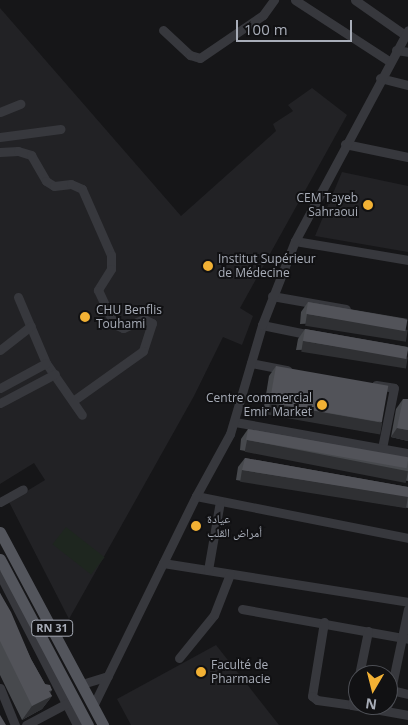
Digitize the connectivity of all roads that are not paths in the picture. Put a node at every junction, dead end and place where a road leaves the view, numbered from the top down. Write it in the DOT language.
graph roads {
  1 [pos="274,0"];
  2 [pos="295,0"];
  3 [pos="361,2"];
  4 [pos="162,30"];
  5 [pos="406,32"];
  6 [pos="396,50"];
  7 [pos="408,52"];
  8 [pos="390,61"];
  9 [pos="380,78"];
  10 [pos="408,85"];
  11 [pos="20,104"];
  12 [pos="0,112"];
  13 [pos="60,130"];
  14 [pos="0,137"];
  15 [pos="345,144"];
  16 [pos="0,152"];
  17 [pos="408,157"];
  18 [pos="295,241"];
  19 [pos="408,260"];
  20 [pos="272,296"];
  21 [pos="18,297"];
  22 [pos="359,311"];
  23 [pos="262,325"];
  24 [pos="31,326"];
  25 [pos="311,335"];
  26 [pos="0,350"];
  27 [pos="46,363"];
  28 [pos="251,364"];
  29 [pos="299,372"];
  30 [pos="55,374"];
  31 [pos="366,383"];
  32 [pos="0,388"];
  33 [pos="73,401"];
  34 [pos="0,403"];
  35 [pos="82,415"];
  36 [pos="235,422"];
  37 [pos="382,448"];
  38 [pos="408,454"];
  39 [pos="23,489"];
  40 [pos="196,496"];
  41 [pos="0,502"];
  42 [pos="220,502"];
  43 [pos="0,532"];
  44 [pos="408,538"];
  45 [pos="0,559"];
  46 [pos="163,563"];
  47 [pos="208,570"];
  48 [pos="230,574"];
  49 [pos="0,575"];
  50 [pos="408,602"];
  51 [pos="242,609"];
  52 [pos="408,610"];
  53 [pos="324,622"];
  54 [pos="368,631"];
  55 [pos="405,638"];
  56 [pos="179,658"];
  57 [pos="361,665"];
  58 [pos="397,665"];
  59 [pos="109,676"];
  60 [pos="82,684"];
  61 [pos="0,688"];
  62 [pos="70,702"];
  63 [pos="3,704"];
  64 [pos="348,705"];
  65 [pos="93,706"];
  66 [pos="15,725"];
  67 [pos="26,725"];
  68 [pos="76,725"];
  69 [pos="88,725"];
  70 [pos="103,725"];
  1 -- 4 [label="street"];
  2 -- 8 [label="street"];
  3 -- 5 [label="street"];
  5 -- 6 [label="street"];
  6 -- 7 [label="street"];
  6 -- 8 [label="street"];
  8 -- 9 [label="street"];
  9 -- 10 [label="street"];
  9 -- 15 [label="street"];
  11 -- 12 [label="street"];
  13 -- 14 [label="street"];
  15 -- 17 [label="street"];
  15 -- 18 [label="street"];
  16 -- 33 [label="street"];
  18 -- 19 [label="street"];
  18 -- 20 [label="street"];
  20 -- 22 [label="street"];
  20 -- 23 [label="street"];
  21 -- 24 [label="street"];
  23 -- 25 [label="street"];
  23 -- 28 [label="street"];
  24 -- 26 [label="street"];
  24 -- 27 [label="street"];
  27 -- 30 [label="street"];
  27 -- 32 [label="street"];
  28 -- 29 [label="street"];
  28 -- 36 [label="street"];
  30 -- 33 [label="street"];
  30 -- 34 [label="street"];
  31 -- 37 [label="street"];
  33 -- 35 [label="street"];
  36 -- 37 [label="street"];
  36 -- 40 [label="street"];
  37 -- 38 [label="street"];
  39 -- 41 [label="street"];
  40 -- 42 [label="street"];
  40 -- 46 [label="street"];
  42 -- 44 [label="street"];
  42 -- 47 [label="street"];
  43 -- 60 [label="main road, RN 31"];
  45 -- 62 [label="main road, RN 31"];
  46 -- 47 [label="street"];
  46 -- 59 [label="street"];
  47 -- 48 [label="street"];
  48 -- 50 [label="street"];
  48 -- 56 [label="street"];
  49 -- 62 [label="street"];
  51 -- 53 [label="street"];
  52 -- 55 [label="street"];
  53 -- 54 [label="street"];
  53 -- 64 [label="street"];
  54 -- 55 [label="street"];
  54 -- 57 [label="street"];
  55 -- 58 [label="street"];
  59 -- 60 [label="street"];
  59 -- 65 [label="street"];
  60 -- 65 [label="main road, RN 31"];
  61 -- 63 [label="street"];
  62 -- 67 [label="street"];
  62 -- 68 [label="street"];
  62 -- 69 [label="main road, RN 31"];
  63 -- 66 [label="street"];
  65 -- 70 [label="main road, RN 31"];
}
